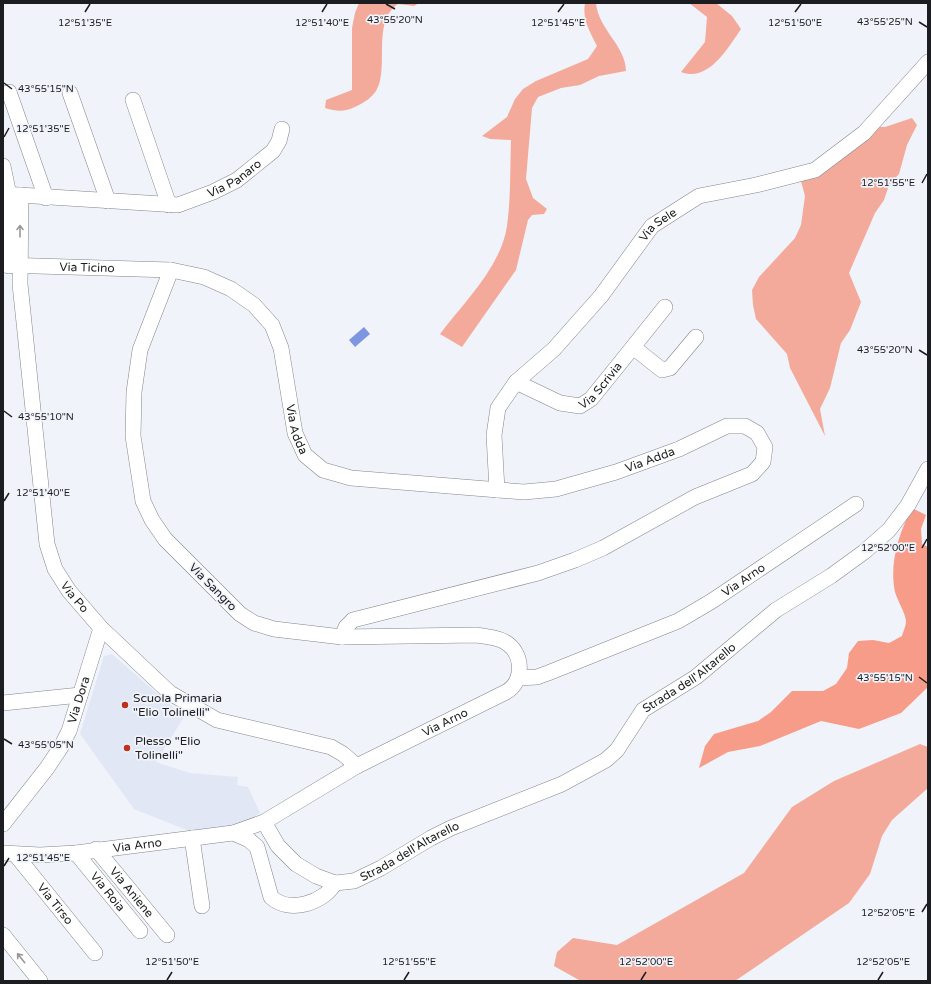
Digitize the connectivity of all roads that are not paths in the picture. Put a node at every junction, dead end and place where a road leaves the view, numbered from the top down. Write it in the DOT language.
graph roads {
  1 [pos="928,62"];
  2 [pos="10,92"];
  3 [pos="70,93"];
  4 [pos="134,100"];
  5 [pos="282,129"];
  6 [pos="3,166"];
  7 [pos="11,195"];
  8 [pos="46,198"];
  9 [pos="108,201"];
  10 [pos="169,205"];
  11 [pos="11,266"];
  12 [pos="170,270"];
  13 [pos="665,307"];
  14 [pos="696,337"];
  15 [pos="633,346"];
  16 [pos="516,382"];
  17 [pos="928,469"];
  18 [pos="497,490"];
  19 [pos="856,504"];
  20 [pos="101,628"];
  21 [pos="342,636"];
  22 [pos="518,678"];
  23 [pos="80,695"];
  24 [pos="3,703"];
  25 [pos="357,766"];
  26 [pos="264,822"];
  27 [pos="3,824"];
  28 [pos="233,833"];
  29 [pos="192,838"];
  30 [pos="96,849"];
  31 [pos="76,853"];
  32 [pos="9,854"];
  33 [pos="335,882"];
  34 [pos="202,906"];
  35 [pos="140,931"];
  36 [pos="3,935"];
  37 [pos="166,935"];
  38 [pos="95,953"];
  39 [pos="40,981"];
  1 -- 16 [label="street, Via Sele"];
  2 -- 8 [label="street"];
  3 -- 9 [label="street"];
  4 -- 10 [label="street"];
  5 -- 10 [label="street, Via Panaro"];
  6 -- 7 [label="street"];
  7 -- 8 [label="street, Via Panaro"];
  7 -- 11 [label="street"];
  8 -- 9 [label="street, Via Panaro"];
  9 -- 10 [label="street, Via Panaro"];
  11 -- 12 [label="street, Via Ticino"];
  11 -- 20 [label="street, Via Po"];
  12 -- 18 [label="street, Via Adda"];
  12 -- 21 [label="street, Via Sangro"];
  13 -- 15 [label="street, Via Scrivia"];
  14 -- 15 [label="street"];
  15 -- 16 [label="street, Via Scrivia"];
  16 -- 18 [label="street, Via Sele"];
  17 -- 33 [label="street, Strada dell'Altarello"];
  18 -- 21 [label="street, Via Adda"];
  19 -- 22 [label="street, Via Arno"];
  20 -- 23 [label="street, Via Dora"];
  20 -- 25 [label="street, Via Po"];
  21 -- 22 [label="street, Via Sangro"];
  22 -- 25 [label="street, Via Arno"];
  23 -- 24 [label="street"];
  23 -- 27 [label="street, Via Dora"];
  25 -- 26 [label="street, Via Arno"];
  26 -- 28 [label="street, Via Arno"];
  26 -- 33 [label="street, Strada dell'Altarello"];
  28 -- 29 [label="street, Via Arno"];
  28 -- 33 [label="street"];
  29 -- 30 [label="street, Via Arno"];
  29 -- 34 [label="street"];
  30 -- 31 [label="street, Via Arno"];
  30 -- 37 [label="street, Via Aniene"];
  31 -- 32 [label="street, Via Arno"];
  31 -- 35 [label="street, Via Roia"];
  32 -- 38 [label="street, Via Tirso"];
  39 -- 36 [label="street, one-way"];
}
